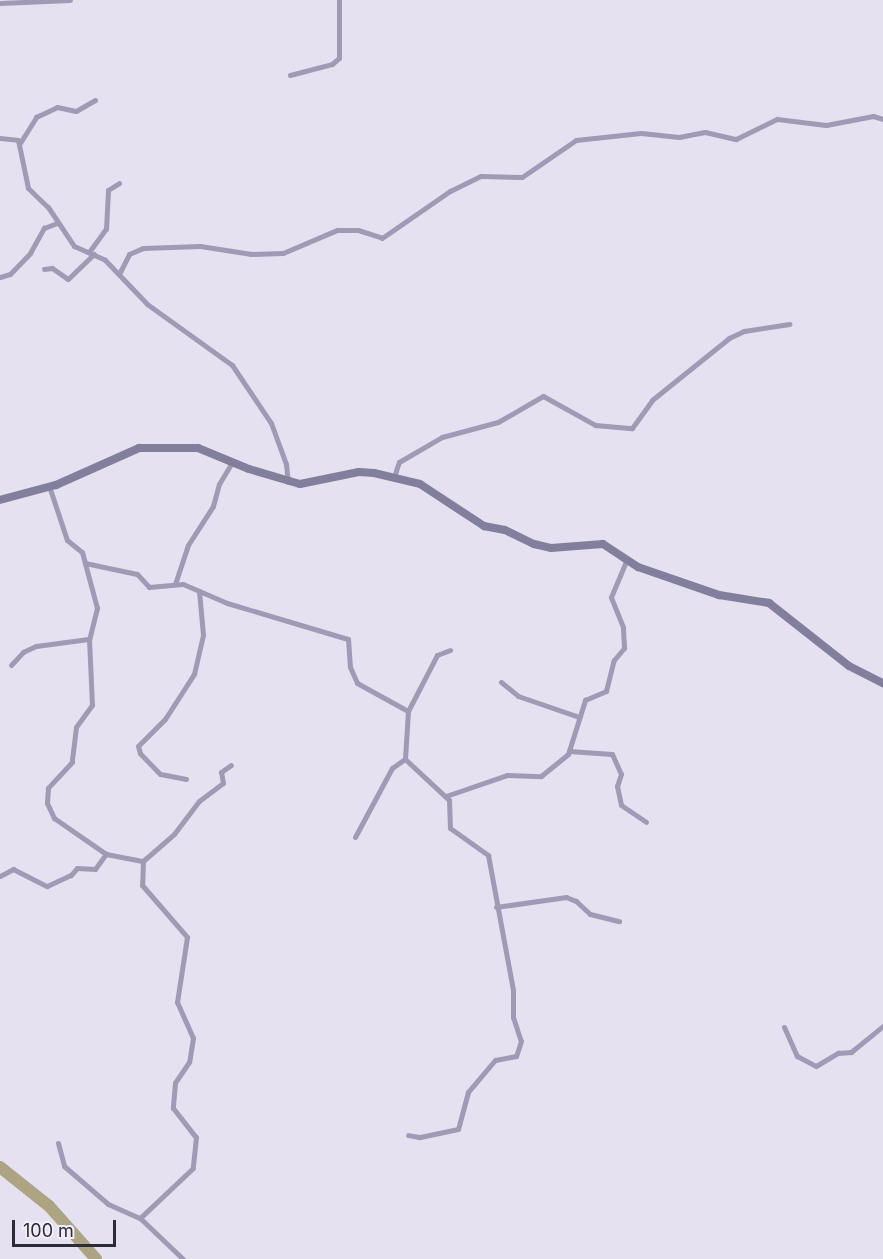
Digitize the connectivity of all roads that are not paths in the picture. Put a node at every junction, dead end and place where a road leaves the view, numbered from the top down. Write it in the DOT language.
graph roads {
  1 [pos="70,0"];
  2 [pos="339,0"];
  3 [pos="0,3"];
  4 [pos="290,75"];
  5 [pos="95,99"];
  6 [pos="883,119"];
  7 [pos="0,138"];
  8 [pos="20,143"];
  9 [pos="119,183"];
  10 [pos="57,223"];
  11 [pos="92,253"];
  12 [pos="44,269"];
  13 [pos="119,274"];
  14 [pos="0,278"];
  15 [pos="789,324"];
  16 [pos="232,462"];
  17 [pos="394,477"];
  18 [pos="288,482"];
  19 [pos="49,486"];
  20 [pos="0,500"];
  21 [pos="627,559"];
  22 [pos="85,563"];
  23 [pos="175,584"];
  24 [pos="199,591"];
  25 [pos="89,639"];
  26 [pos="450,650"];
  27 [pos="11,665"];
  28 [pos="501,682"];
  29 [pos="883,683"];
  30 [pos="408,711"];
  31 [pos="579,717"];
  32 [pos="569,751"];
  33 [pos="405,759"];
  34 [pos="231,765"];
  35 [pos="186,779"];
  36 [pos="446,796"];
  37 [pos="646,822"];
  38 [pos="355,837"];
  39 [pos="106,854"];
  40 [pos="143,861"];
  41 [pos="0,876"];
  42 [pos="496,907"];
  43 [pos="619,921"];
  44 [pos="883,1026"];
  45 [pos="784,1027"];
  46 [pos="408,1135"];
  47 [pos="58,1143"];
  48 [pos="140,1218"];
  49 [pos="183,1259"];
  1 -- 3 [label="street"];
  2 -- 4 [label="street"];
  5 -- 8 [label="street"];
  6 -- 13 [label="street"];
  7 -- 8 [label="street"];
  8 -- 10 [label="street"];
  9 -- 11 [label="street"];
  10 -- 11 [label="street"];
  10 -- 14 [label="street"];
  11 -- 12 [label="street"];
  11 -- 13 [label="street"];
  13 -- 18 [label="street"];
  15 -- 17 [label="street"];
  16 -- 18 [label="street"];
  16 -- 19 [label="street"];
  16 -- 23 [label="street"];
  17 -- 18 [label="street"];
  17 -- 21 [label="street"];
  19 -- 20 [label="street"];
  19 -- 22 [label="street"];
  21 -- 29 [label="street"];
  21 -- 31 [label="street"];
  22 -- 23 [label="street"];
  22 -- 25 [label="street"];
  23 -- 24 [label="street"];
  24 -- 30 [label="street"];
  24 -- 35 [label="street"];
  25 -- 27 [label="street"];
  25 -- 39 [label="street"];
  26 -- 30 [label="street"];
  28 -- 31 [label="street"];
  30 -- 33 [label="street"];
  31 -- 32 [label="street"];
  32 -- 36 [label="street"];
  32 -- 37 [label="street"];
  33 -- 36 [label="street"];
  33 -- 38 [label="street"];
  34 -- 40 [label="street"];
  36 -- 42 [label="street"];
  39 -- 40 [label="street"];
  39 -- 41 [label="street"];
  40 -- 48 [label="street"];
  42 -- 43 [label="street"];
  42 -- 46 [label="street"];
  44 -- 45 [label="street"];
  47 -- 48 [label="street"];
  48 -- 49 [label="street"];
}
